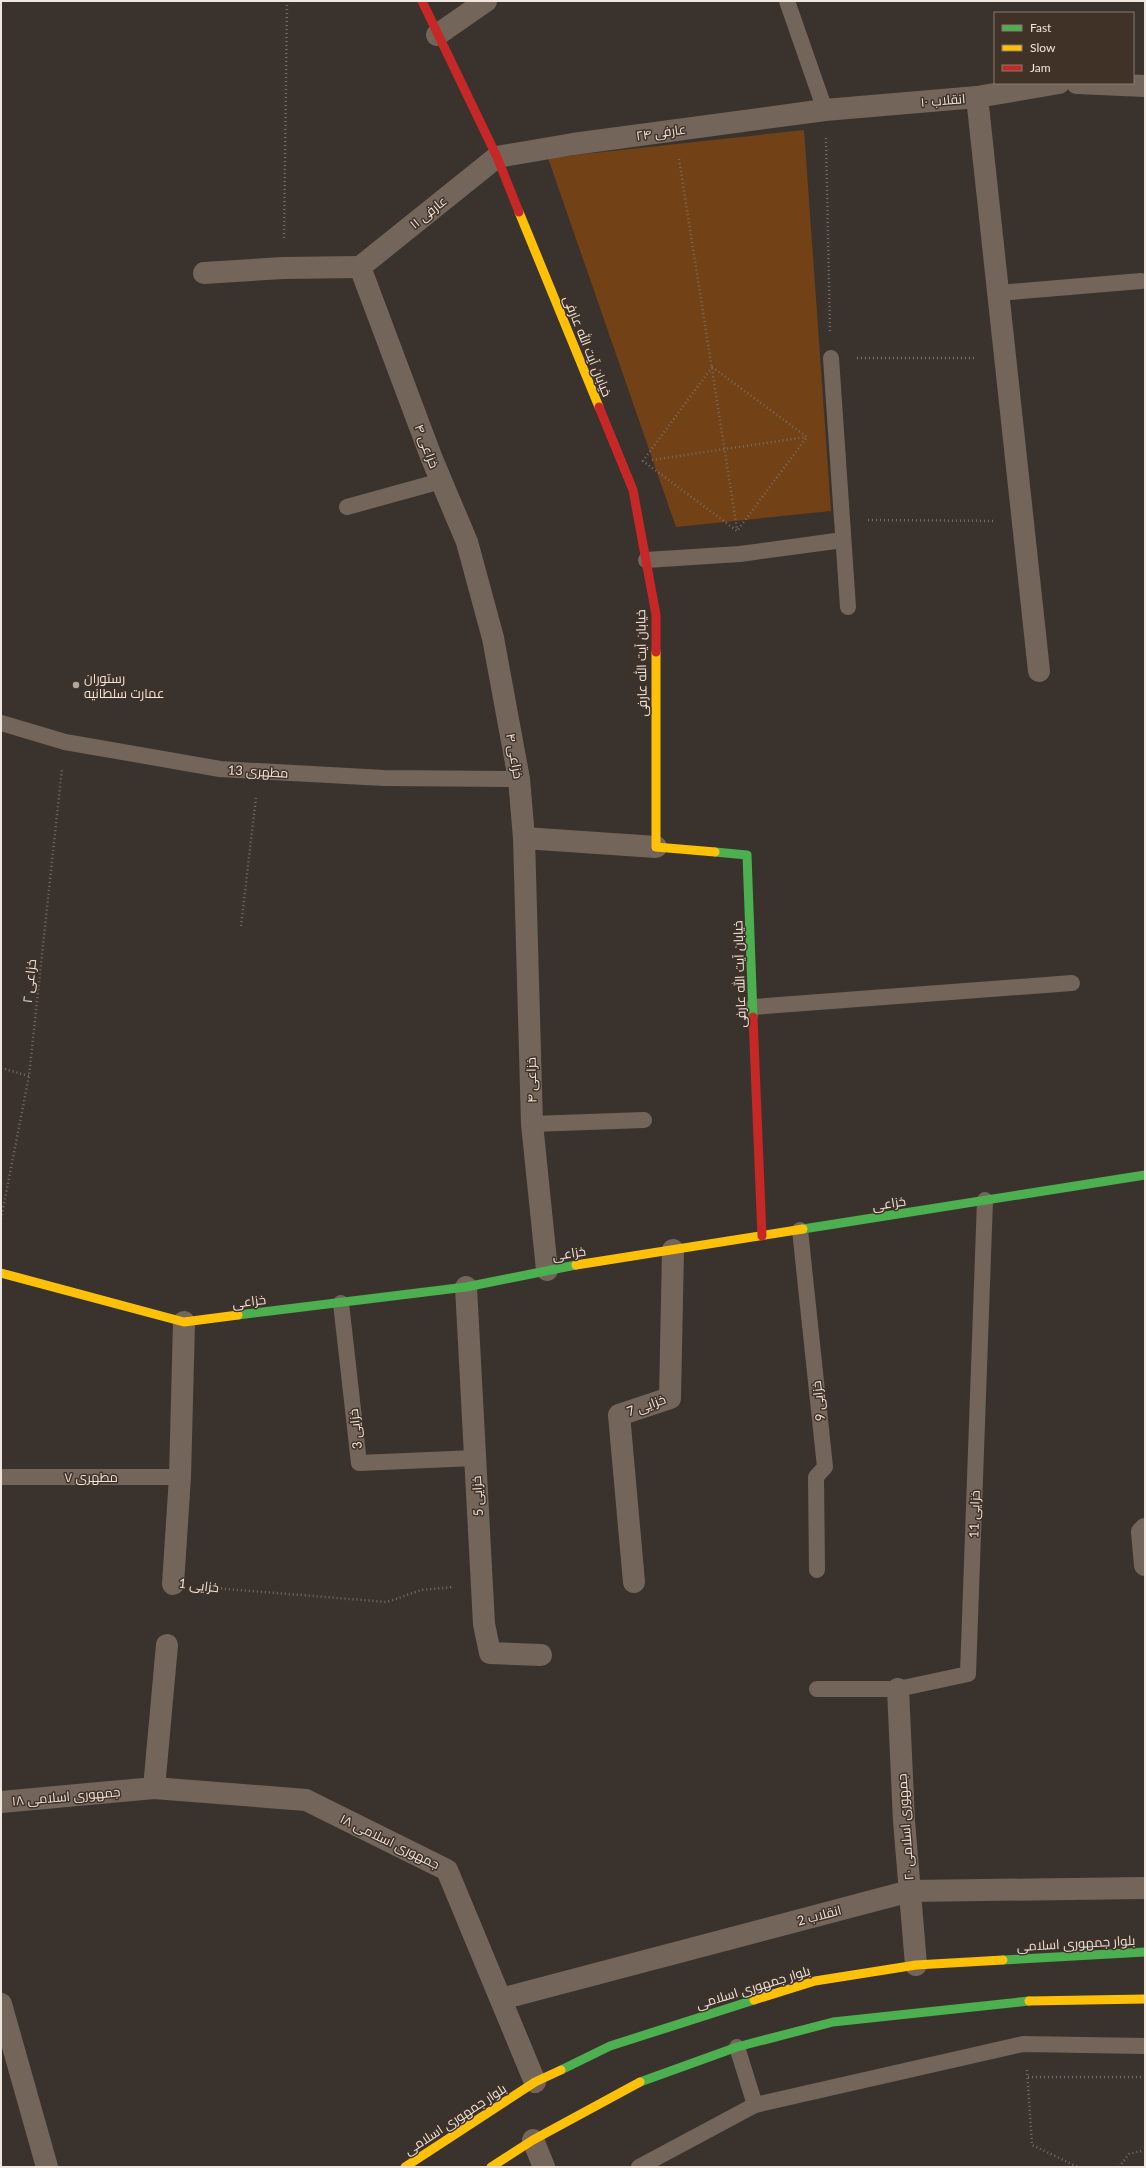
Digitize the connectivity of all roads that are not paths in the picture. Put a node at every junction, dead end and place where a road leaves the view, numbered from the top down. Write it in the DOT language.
graph roads {
  1 [pos="422,1"];
  2 [pos="486,1"];
  3 [pos="787,1"];
  4 [pos="437,34"];
  5 [pos="1054,84"];
  6 [pos="1100,84"];
  7 [pos="1145,86"];
  8 [pos="977,98"];
  9 [pos="825,110"];
  10 [pos="497,157"];
  11 [pos="360,267"];
  12 [pos="204,273"];
  13 [pos="1141,281"];
  14 [pos="999,293"];
  15 [pos="830,358"];
  16 [pos="441,482"];
  17 [pos="347,507"];
  18 [pos="843,540"];
  19 [pos="646,560"];
  20 [pos="848,607"];
  21 [pos="1039,671"];
  22 [pos="1,723"];
  23 [pos="519,779"];
  24 [pos="524,838"];
  25 [pos="656,847"];
  26 [pos="1072,984"];
  27 [pos="753,1007"];
  28 [pos="644,1120"];
  29 [pos="532,1124"];
  30 [pos="1145,1175"];
  31 [pos="985,1200"];
  32 [pos="800,1230"];
  33 [pos="762,1236"];
  34 [pos="673,1250"];
  35 [pos="547,1270"];
  36 [pos="1,1273"];
  37 [pos="466,1287"];
  38 [pos="341,1303"];
  39 [pos="184,1322"];
  40 [pos="474,1458"];
  41 [pos="1,1477"];
  42 [pos="180,1478"];
  43 [pos="1145,1529"];
  44 [pos="1145,1565"];
  45 [pos="817,1570"];
  46 [pos="634,1582"];
  47 [pos="173,1584"];
  48 [pos="167,1645"];
  49 [pos="541,1655"];
  50 [pos="817,1689"];
  51 [pos="898,1689"];
  52 [pos="154,1788"];
  53 [pos="1,1802"];
  54 [pos="1145,1888"];
  55 [pos="910,1891"];
  56 [pos="1145,1952"];
  57 [pos="916,1965"];
  58 [pos="501,1999"];
  59 [pos="1145,1999"];
  60 [pos="1,2004"];
  61 [pos="1145,2046"];
  62 [pos="737,2047"];
  63 [pos="535,2082"];
  64 [pos="755,2105"];
  65 [pos="533,2140"];
  66 [pos="47,2167"];
  67 [pos="405,2167"];
  68 [pos="491,2167"];
  69 [pos="544,2167"];
  70 [pos="639,2167"];
  1 -- 4 [label="street, خیابان آیت الله عارفی"];
  2 -- 4 [label="street"];
  3 -- 9 [label="lane"];
  4 -- 10 [label="street, خیابان آیت الله عارفی"];
  5 -- 8 [label="street, انقلاب ۱۰"];
  6 -- 7 [label="street"];
  8 -- 9 [label="street, انقلاب ۱۰"];
  8 -- 14 [label="street"];
  9 -- 10 [label="street, عارفی ۲۴"];
  10 -- 11 [label="street, عارفی ۱۱"];
  10 -- 19 [label="street, خیابان آیت الله عارفی"];
  11 -- 12 [label="street"];
  11 -- 16 [label="street, خزاعی ۴"];
  13 -- 14 [label="lane"];
  14 -- 21 [label="street"];
  15 -- 18 [label="lane"];
  16 -- 17 [label="lane"];
  16 -- 23 [label="street, خزاعی ۴"];
  18 -- 19 [label="lane"];
  18 -- 20 [label="lane"];
  19 -- 25 [label="street, خیابان آیت الله عارفی"];
  22 -- 23 [label="lane, مطهری 13"];
  23 -- 24 [label="street, خزاعی ۴"];
  24 -- 25 [label="street"];
  24 -- 29 [label="street, خزاعی ۴"];
  25 -- 27 [label="street, خیابان آیت الله عارفی"];
  26 -- 27 [label="lane"];
  27 -- 33 [label="street, خیابان آیت الله عارفی"];
  28 -- 29 [label="lane"];
  29 -- 35 [label="street, خزاعی ۴"];
  30 -- 31 [label="street, خزاعی"];
  31 -- 32 [label="street, خزاعی"];
  31 -- 51 [label="lane, خزایی 11"];
  32 -- 33 [label="street, خزاعی"];
  32 -- 45 [label="lane, خزایی 9"];
  33 -- 34 [label="street, خزاعی"];
  34 -- 35 [label="street, خزاعی"];
  34 -- 46 [label="street, خزایی 7"];
  35 -- 37 [label="street, خزاعی"];
  36 -- 39 [label="street, خزاعی"];
  37 -- 38 [label="street, خزاعی"];
  37 -- 40 [label="street, خزایی 5"];
  38 -- 39 [label="street, خزاعی"];
  38 -- 40 [label="lane, خزایی 3"];
  39 -- 42 [label="street, خزایی 1"];
  40 -- 49 [label="street, خزایی 5"];
  41 -- 42 [label="lane, مطهری ۷"];
  42 -- 47 [label="street, خزایی 1"];
  43 -- 44 [label="street"];
  48 -- 52 [label="street"];
  50 -- 51 [label="lane, خزایی 11"];
  51 -- 55 [label="street, جمهوری اسلامی ۲۰"];
  52 -- 53 [label="street, جمهوری اسلامی ۱۸"];
  52 -- 58 [label="street, جمهوری اسلامی ۱۸"];
  54 -- 55 [label="street, انقلاب 2"];
  55 -- 57 [label="street, جمهوری اسلامی ۲۰"];
  55 -- 58 [label="street, انقلاب 2"];
  56 -- 57 [label="street, بلوار جمهوری اسلامی"];
  57 -- 63 [label="street, بلوار جمهوری اسلامی"];
  58 -- 63 [label="street, جمهوری اسلامی ۱۸"];
  59 -- 62 [label="street"];
  60 -- 66 [label="street"];
  61 -- 64 [label="lane"];
  62 -- 64 [label="lane"];
  62 -- 65 [label="street"];
  63 -- 67 [label="street, بلوار جمهوری اسلامی"];
  64 -- 70 [label="lane"];
  65 -- 68 [label="street"];
  65 -- 69 [label="street"];
}
